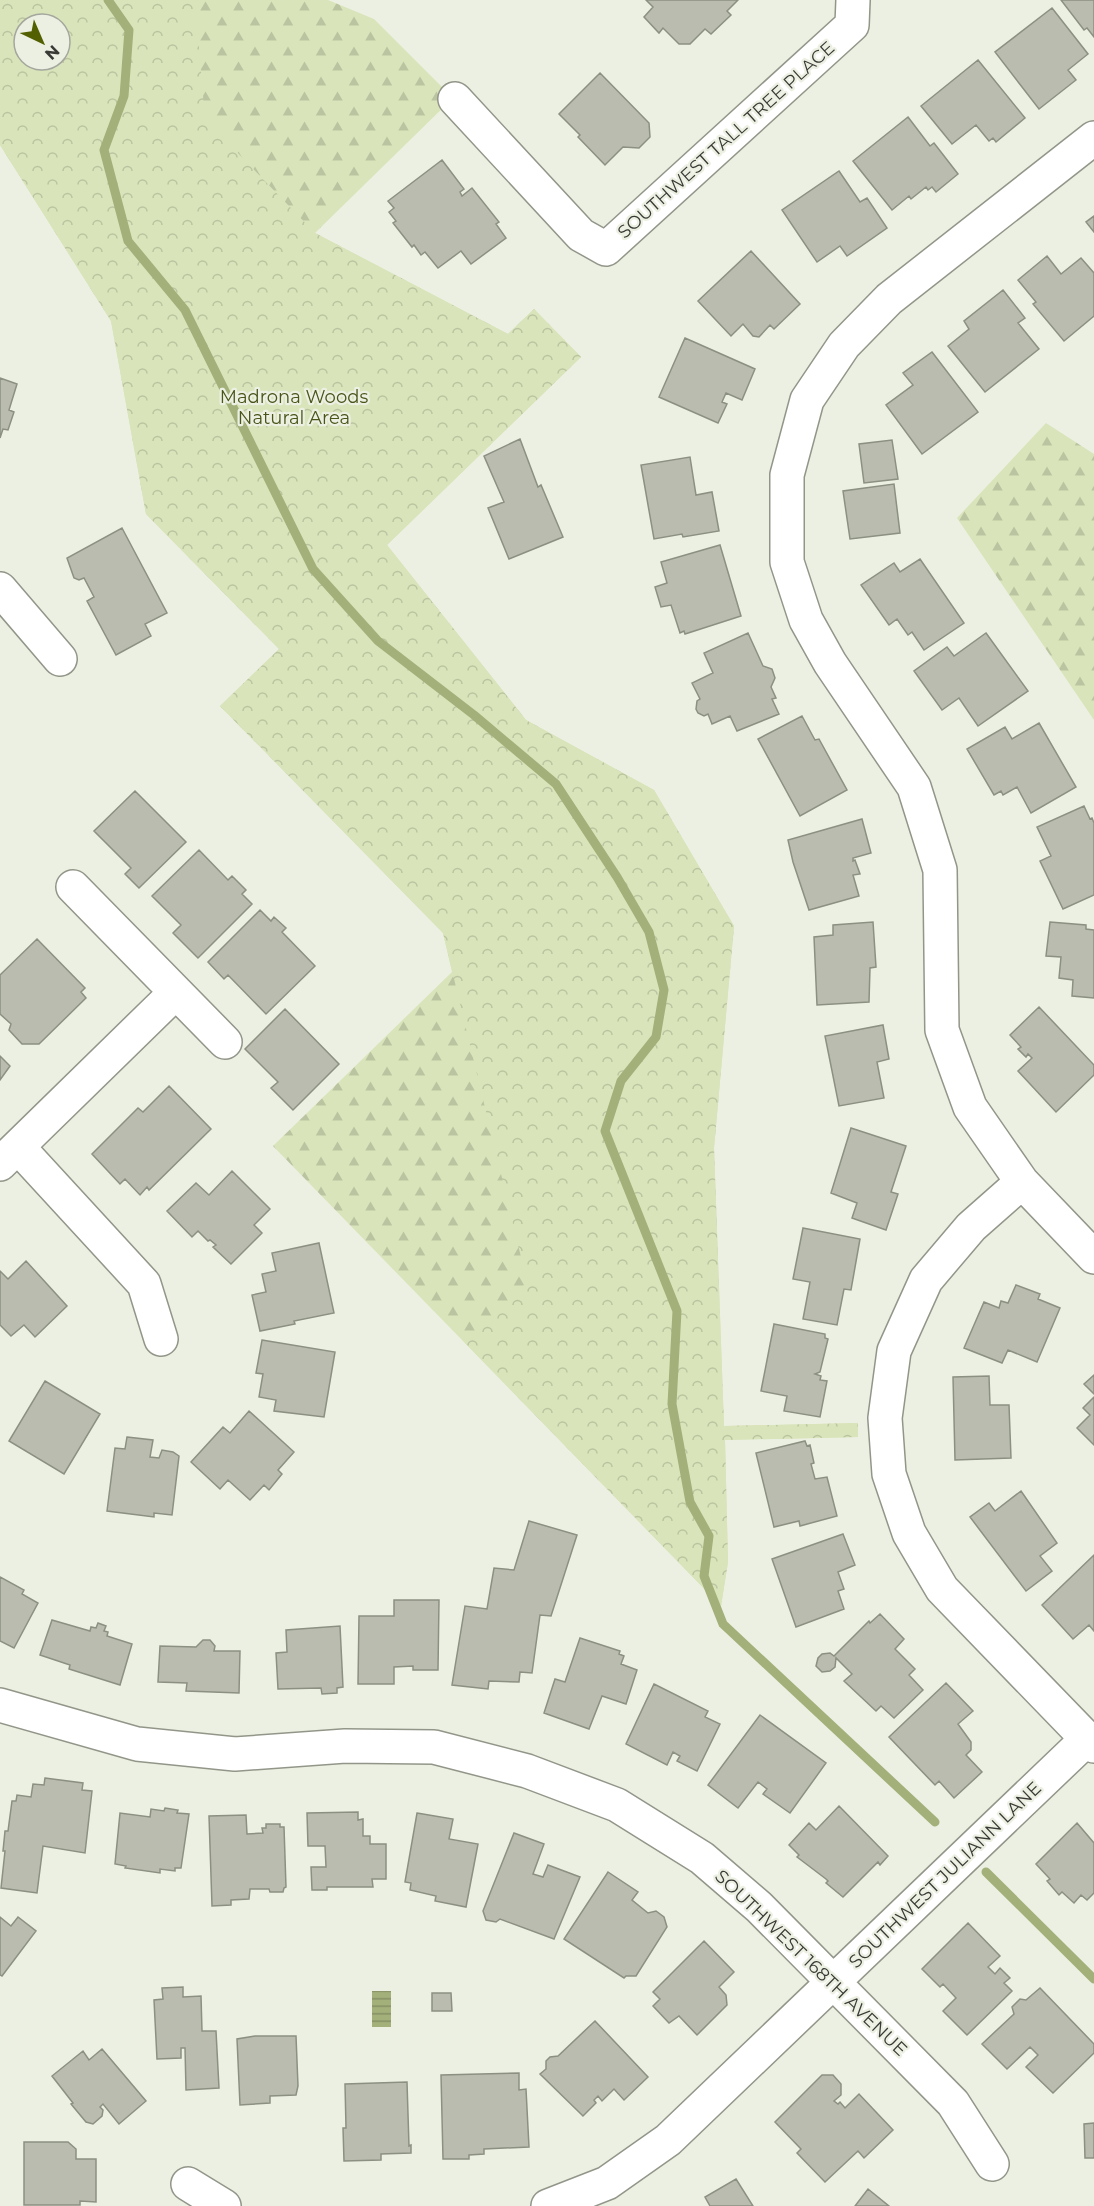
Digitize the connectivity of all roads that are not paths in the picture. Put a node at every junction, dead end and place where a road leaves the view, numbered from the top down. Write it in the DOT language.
graph roads {
  1 [pos="853,0"];
  2 [pos="455,99"];
  3 [pos="1094,138"];
  4 [pos="0,589"];
  5 [pos="60,659"];
  6 [pos="73,887"];
  7 [pos="176,992"];
  8 [pos="225,1042"];
  9 [pos="9,1155"];
  10 [pos="1022,1182"];
  11 [pos="1094,1257"];
  12 [pos="161,1339"];
  13 [pos="0,1705"];
  14 [pos="1090,1743"];
  15 [pos="834,1982"];
  16 [pos="992,2164"];
  17 [pos="188,2184"];
  18 [pos="224,2206"];
  19 [pos="548,2206"];
  1 -- 2 [label="street, SOUTHWEST TALL TREE PLACE"];
  3 -- 10 [label="street"];
  4 -- 5 [label="street"];
  6 -- 7 [label="street"];
  7 -- 8 [label="street"];
  7 -- 9 [label="street"];
  9 -- 12 [label="street"];
  10 -- 11 [label="street"];
  10 -- 14 [label="street"];
  13 -- 15 [label="street, SOUTHWEST 168TH AVENUE"];
  14 -- 15 [label="street, SOUTHWEST JULIANN LANE"];
  15 -- 16 [label="street, SOUTHWEST 168TH AVENUE"];
  15 -- 19 [label="street, SOUTHWEST JULIANN LANE"];
  17 -- 18 [label="street"];
}
